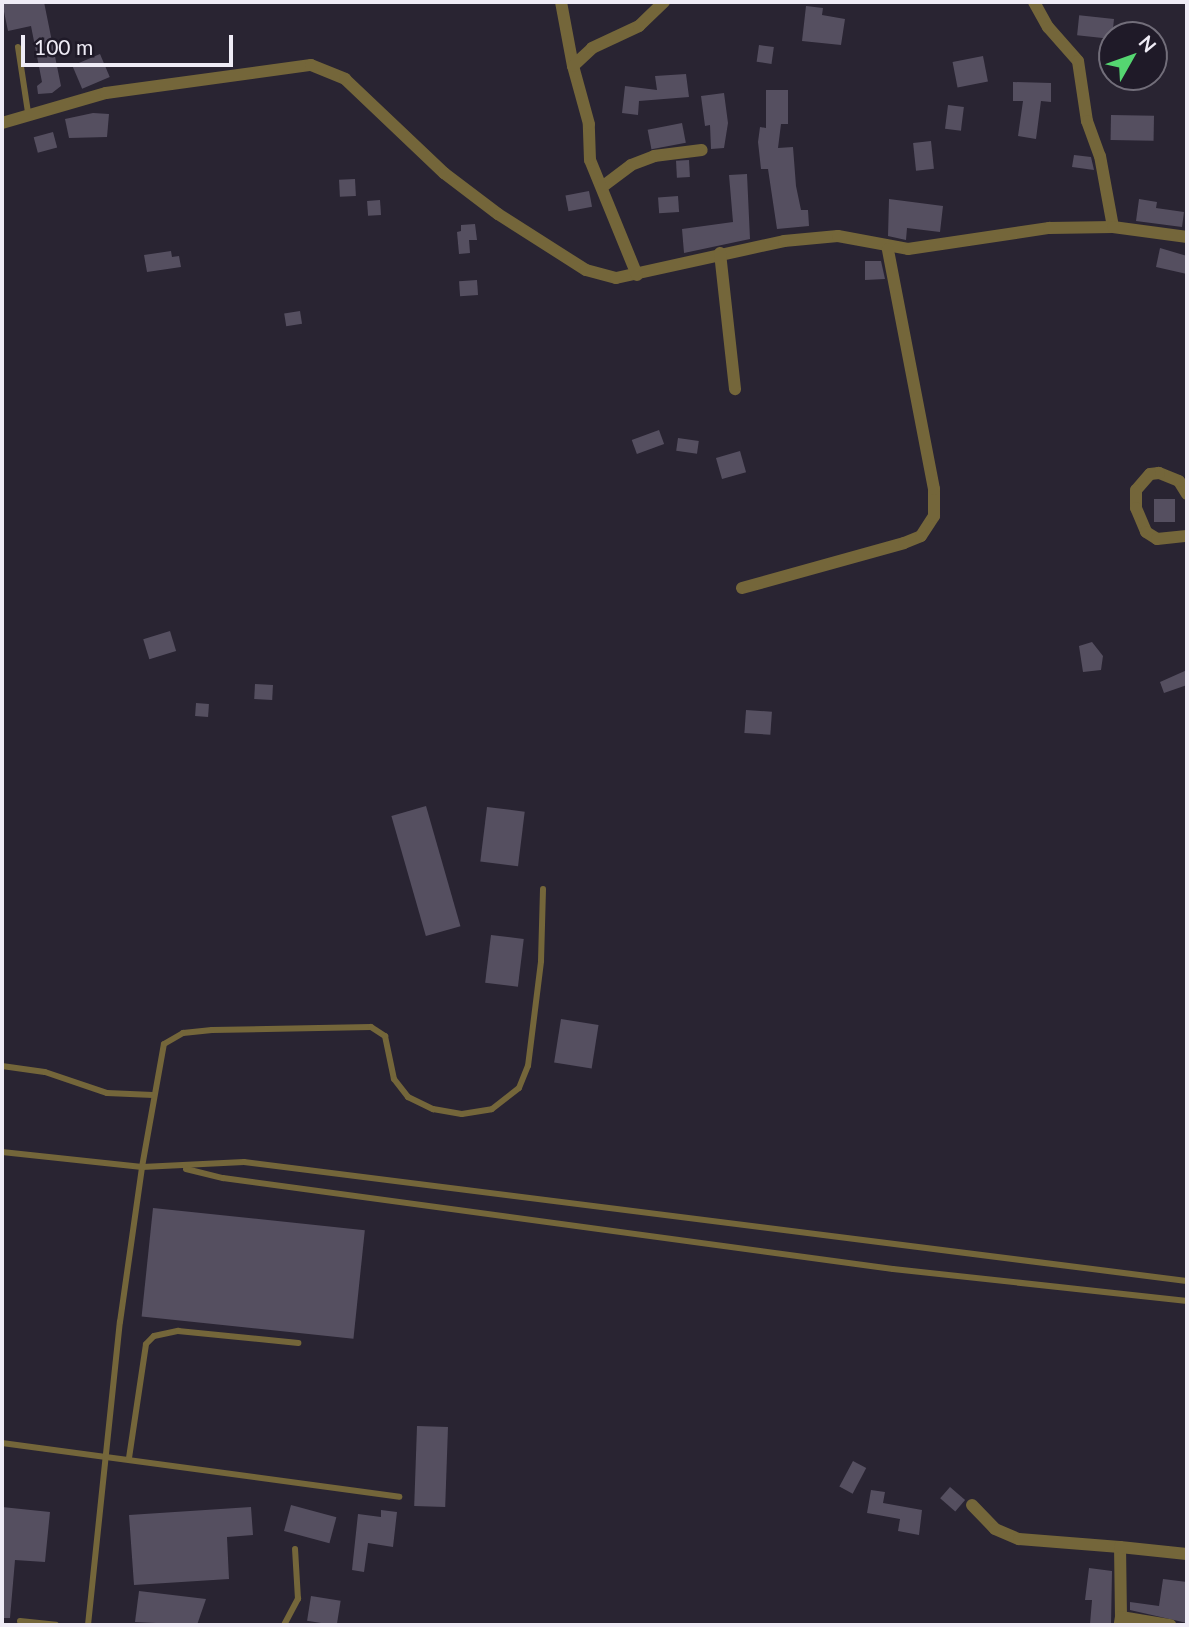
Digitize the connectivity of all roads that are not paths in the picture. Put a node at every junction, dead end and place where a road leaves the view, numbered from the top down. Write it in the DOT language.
graph roads {
  1 [pos="561,2"];
  2 [pos="664,2"];
  3 [pos="1034,2"];
  4 [pos="18,47"];
  5 [pos="573,66"];
  6 [pos="28,112"];
  7 [pos="2,123"];
  8 [pos="702,150"];
  9 [pos="602,187"];
  10 [pos="1113,227"];
  11 [pos="1187,237"];
  12 [pos="888,248"];
  13 [pos="720,253"];
  14 [pos="638,275"];
  15 [pos="735,389"];
  16 [pos="1187,494"];
  17 [pos="1187,536"];
  18 [pos="742,588"];
  19 [pos="543,889"];
  20 [pos="2,1066"];
  21 [pos="153,1095"];
  22 [pos="2,1152"];
  23 [pos="142,1167"];
  24 [pos="181,1167"];
  25 [pos="1187,1281"];
  26 [pos="1187,1301"];
  27 [pos="298,1343"];
  28 [pos="2,1443"];
  29 [pos="108,1455"];
  30 [pos="129,1458"];
  31 [pos="399,1497"];
  32 [pos="972,1505"];
  33 [pos="1120,1547"];
  34 [pos="295,1549"];
  35 [pos="1187,1554"];
  36 [pos="20,1621"];
  37 [pos="1120,1621"];
  38 [pos="56,1625"];
  39 [pos="88,1625"];
  40 [pos="284,1625"];
  41 [pos="1170,1625"];
  1 -- 5 [label="street"];
  2 -- 5 [label="street"];
  3 -- 10 [label="street"];
  4 -- 6 [label="lane"];
  5 -- 9 [label="street"];
  6 -- 7 [label="street"];
  6 -- 14 [label="street"];
  8 -- 9 [label="street"];
  9 -- 14 [label="street"];
  10 -- 11 [label="street"];
  10 -- 12 [label="street"];
  12 -- 13 [label="street"];
  12 -- 18 [label="street"];
  13 -- 14 [label="street"];
  13 -- 15 [label="street"];
  16 -- 17 [label="street"];
  19 -- 21 [label="lane"];
  20 -- 21 [label="lane"];
  21 -- 23 [label="lane"];
  22 -- 23 [label="lane"];
  23 -- 24 [label="lane"];
  23 -- 29 [label="lane"];
  24 -- 25 [label="lane"];
  24 -- 26 [label="lane"];
  27 -- 30 [label="lane"];
  28 -- 29 [label="lane"];
  29 -- 30 [label="lane"];
  29 -- 39 [label="lane"];
  30 -- 31 [label="lane"];
  32 -- 33 [label="street"];
  33 -- 35 [label="street"];
  33 -- 37 [label="street"];
  34 -- 40 [label="lane"];
  36 -- 38 [label="lane"];
  37 -- 41 [label="street"];
}
